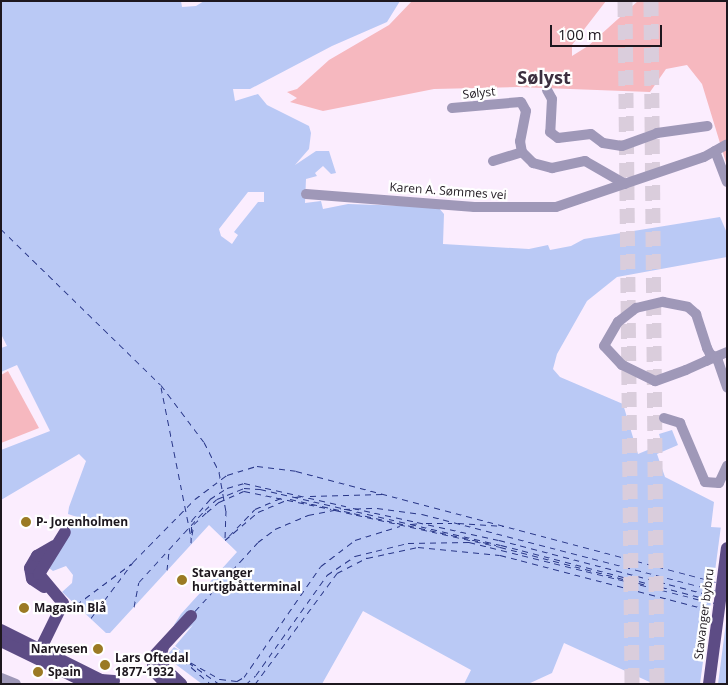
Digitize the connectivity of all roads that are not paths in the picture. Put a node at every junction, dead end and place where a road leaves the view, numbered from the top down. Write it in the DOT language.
graph roads {
  1 [pos="547,90"];
  2 [pos="452,108"];
  3 [pos="708,126"];
  4 [pos="727,144"];
  5 [pos="716,151"];
  6 [pos="522,152"];
  7 [pos="494,161"];
  8 [pos="727,182"];
  9 [pos="625,184"];
  10 [pos="306,194"];
  11 [pos="727,352"];
  12 [pos="715,358"];
  13 [pos="727,387"];
  14 [pos="664,418"];
  15 [pos="727,466"];
  16 [pos="727,548"];
  17 [pos="63,605"];
  18 [pos="191,616"];
  19 [pos="1,630"];
  20 [pos="1,641"];
  21 [pos="165,642"];
  22 [pos="40,650"];
  23 [pos="1,678"];
  24 [pos="116,683"];
  25 [pos="16,684"];
  26 [pos="89,684"];
  27 [pos="166,684"];
  28 [pos="181,684"];
  29 [pos="709,684"];
  1 -- 3 [label="street"];
  2 -- 6 [label="street, Sølyst"];
  4 -- 5 [label="street, Karen A. Sømmes vei"];
  5 -- 8 [label="street"];
  5 -- 9 [label="street, Karen A. Sømmes vei"];
  6 -- 7 [label="street"];
  6 -- 9 [label="street"];
  9 -- 10 [label="street, Karen A. Sømmes vei"];
  11 -- 12 [label="street"];
  12 -- 12 [label="street"];
  12 -- 13 [label="street"];
  14 -- 15 [label="street"];
  16 -- 29 [label="main road, Stavanger bybru"];
  17 -- 17 [label="main road"];
  17 -- 22 [label="main road"];
  18 -- 21 [label="main road"];
  19 -- 22 [label="main road"];
  20 -- 26 [label="main road"];
  21 -- 27 [label="main road"];
  21 -- 28 [label="main road"];
  22 -- 24 [label="main road"];
  23 -- 25 [label="street"];
}
